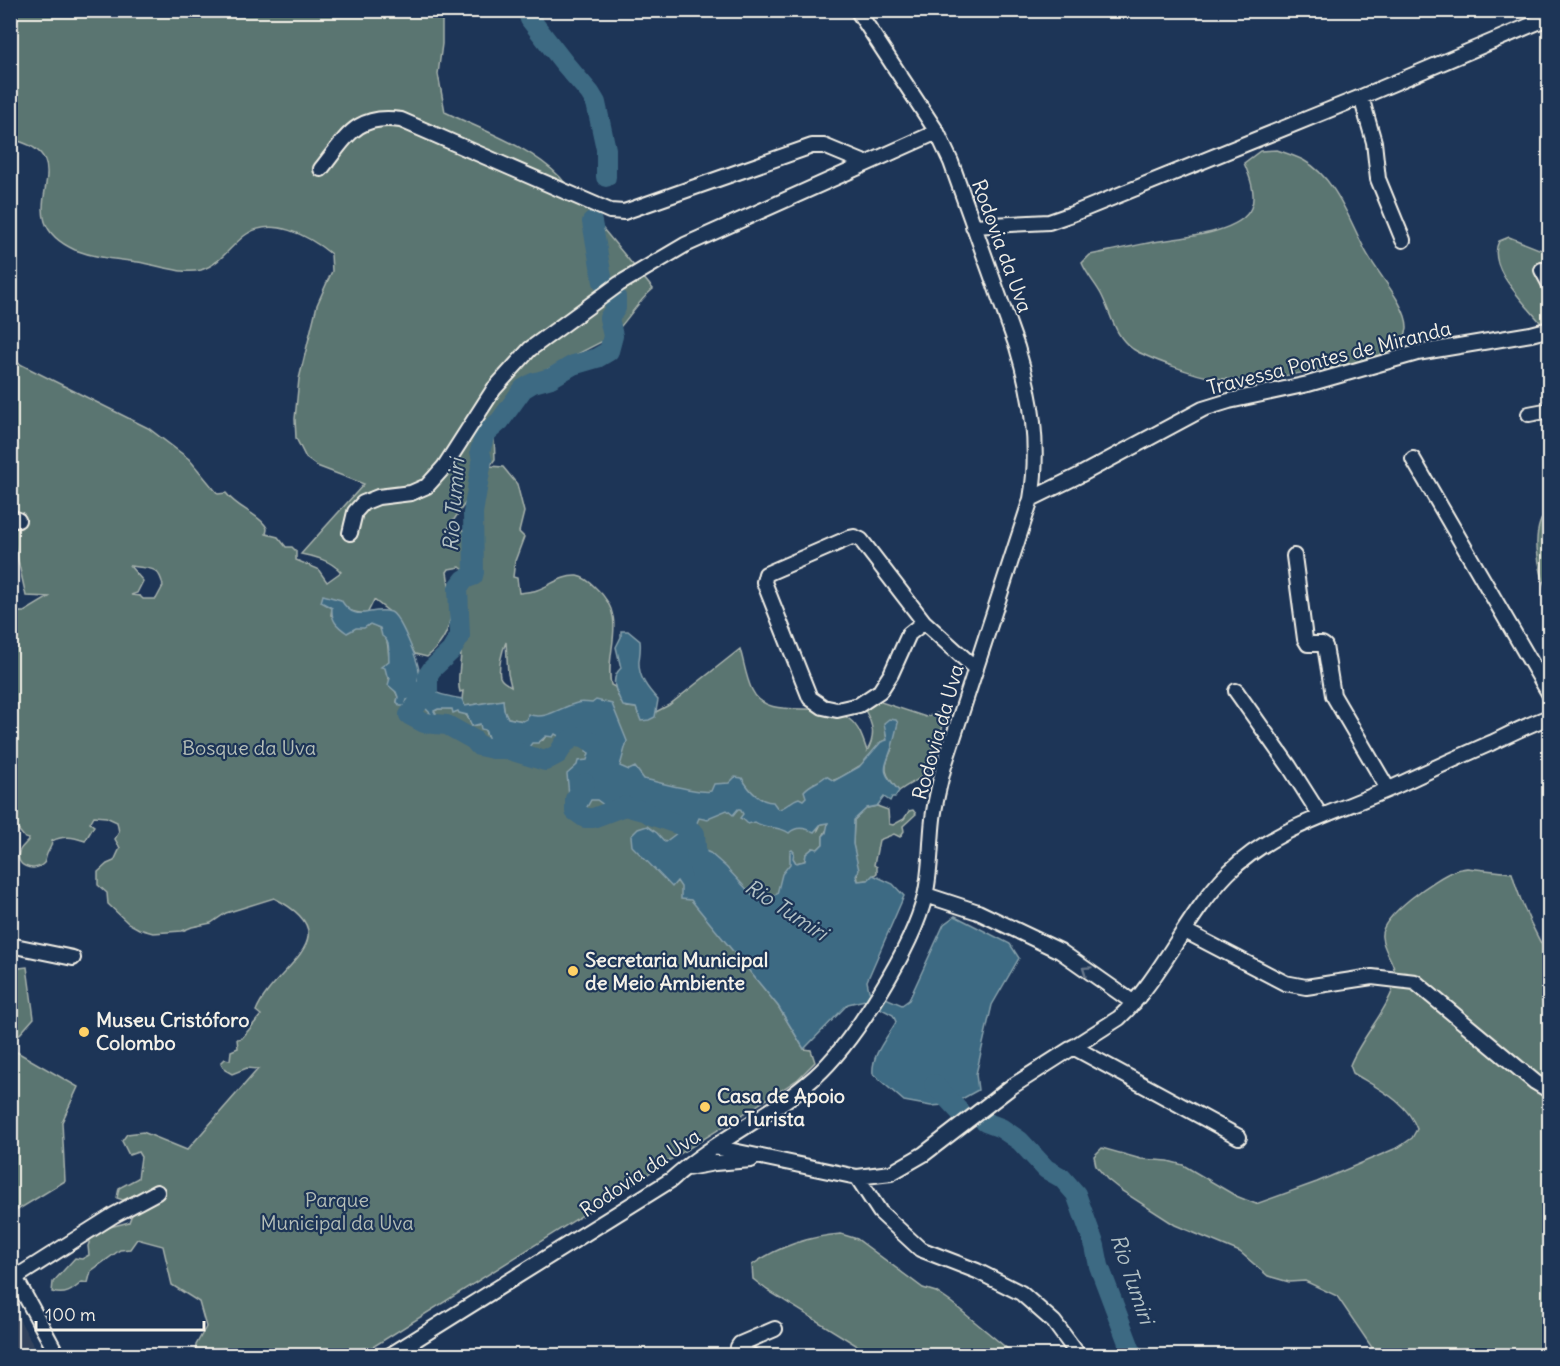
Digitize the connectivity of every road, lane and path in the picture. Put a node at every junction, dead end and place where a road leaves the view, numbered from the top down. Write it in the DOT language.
graph roads {
  1 [pos="858,10"];
  2 [pos="1550,17"];
  3 [pos="1361,97"];
  4 [pos="937,132"];
  5 [pos="865,163"];
  6 [pos="321,169"];
  7 [pos="973,226"];
  8 [pos="1402,240"];
  9 [pos="1542,270"];
  10 [pos="1550,285"];
  11 [pos="1550,329"];
  12 [pos="1550,410"];
  13 [pos="1529,414"];
  14 [pos="1413,459"];
  15 [pos="1031,499"];
  16 [pos="350,533"];
  17 [pos="1294,556"];
  18 [pos="924,622"];
  19 [pos="976,669"];
  20 [pos="1236,691"];
  21 [pos="1550,695"];
  22 [pos="1550,717"];
  23 [pos="1388,789"];
  24 [pos="1320,815"];
  25 [pos="926,895"];
  26 [pos="1185,931"];
  27 [pos="10,945"];
  28 [pos="73,958"];
  29 [pos="1134,1003"];
  30 [pos="1073,1047"];
  31 [pos="1550,1091"];
  32 [pos="1239,1137"];
  33 [pos="714,1147"];
  34 [pos="767,1159"];
  35 [pos="682,1170"];
  36 [pos="857,1177"];
  37 [pos="157,1192"];
  38 [pos="12,1276"];
  39 [pos="775,1329"];
  40 [pos="397,1353"];
  41 [pos="58,1356"];
  42 [pos="752,1356"];
  43 [pos="1079,1356"];
  1 -- 4 [label="street, Rodovia da Uva"];
  2 -- 3 [label="street"];
  3 -- 7 [label="street"];
  3 -- 8 [label="street"];
  4 -- 5 [label="street"];
  4 -- 7 [label="street, Rodovia da Uva"];
  5 -- 6 [label="street"];
  5 -- 16 [label="street"];
  7 -- 15 [label="street, Rodovia da Uva"];
  9 -- 10 [label="street"];
  11 -- 15 [label="street, Travessa Pontes de Miranda"];
  12 -- 13 [label="street"];
  14 -- 21 [label="street"];
  15 -- 19 [label="street, Rodovia da Uva"];
  17 -- 23 [label="street"];
  18 -- 18 [label="street"];
  18 -- 19 [label="street"];
  19 -- 25 [label="street, Rodovia da Uva"];
  20 -- 24 [label="street"];
  22 -- 23 [label="street"];
  23 -- 24 [label="street"];
  24 -- 26 [label="street"];
  29 -- 25 [label="street, one-way"];
  25 -- 33 [label="street, Rodovia da Uva"];
  26 -- 29 [label="street"];
  26 -- 31 [label="street"];
  27 -- 28 [label="street"];
  29 -- 30 [label="street"];
  30 -- 32 [label="street"];
  30 -- 36 [label="street"];
  33 -- 34 [label="street"];
  33 -- 35 [label="street, Rodovia da Uva"];
  34 -- 35 [label="street"];
  34 -- 36 [label="street"];
  35 -- 40 [label="street, Rodovia da Uva"];
  36 -- 43 [label="street"];
  37 -- 38 [label="street"];
  38 -- 41 [label="street"];
  39 -- 42 [label="street"];
}
